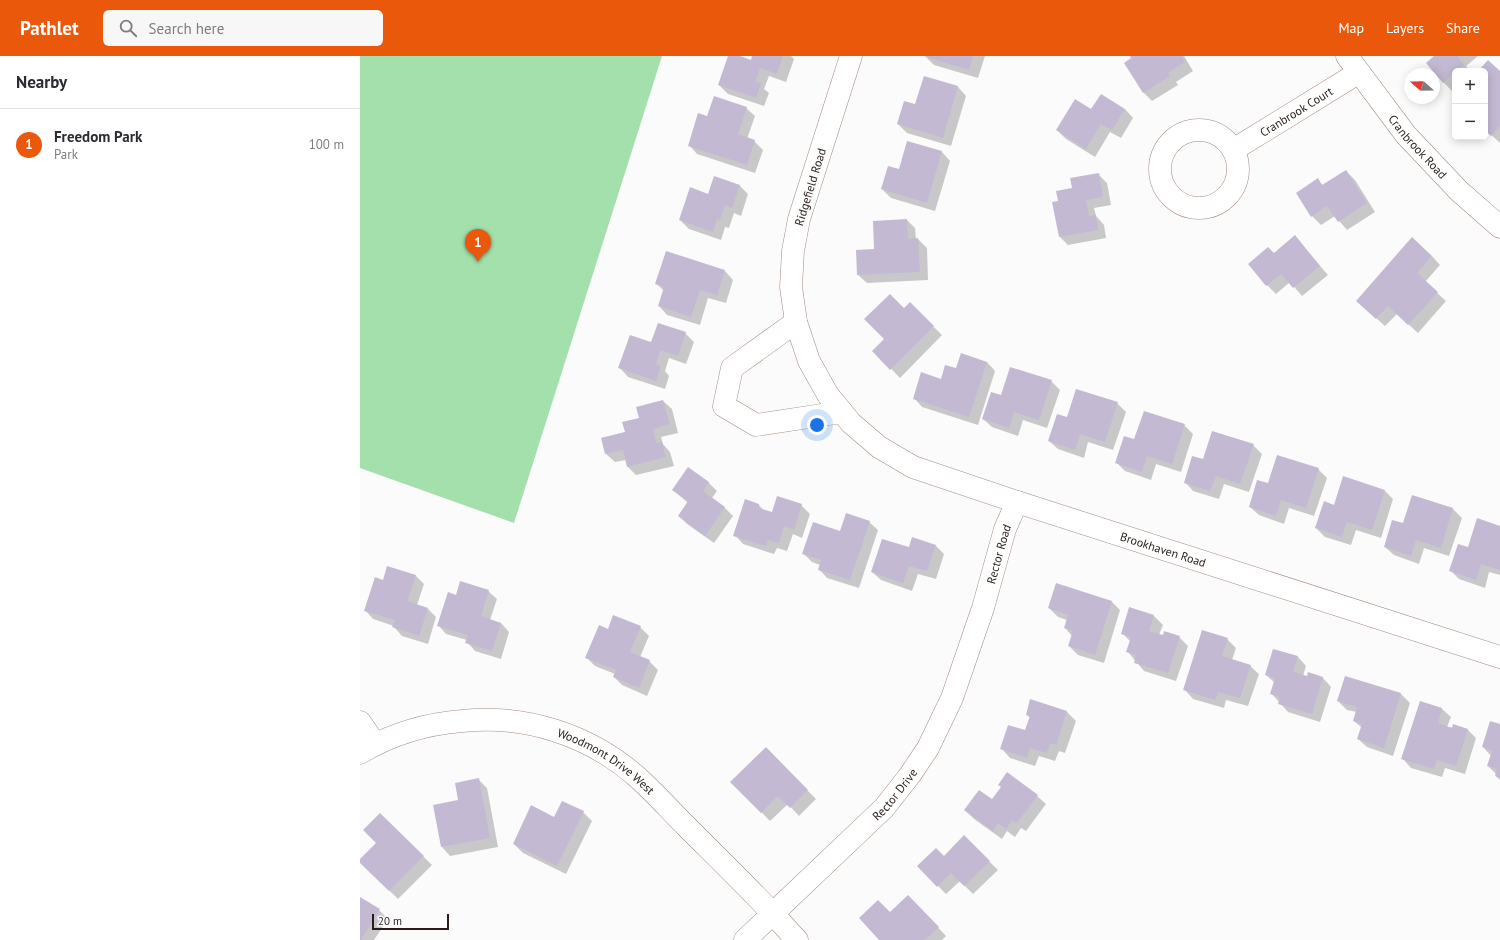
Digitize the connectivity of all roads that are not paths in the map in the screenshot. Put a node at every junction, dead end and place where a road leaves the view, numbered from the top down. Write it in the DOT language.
graph roads {
  1 [pos="851,56"];
  2 [pos="1353,64"];
  3 [pos="1233,150"];
  4 [pos="1500,227"];
  5 [pos="796,322"];
  6 [pos="817,376"];
  7 [pos="842,412"];
  8 [pos="1017,502"];
  9 [pos="982,608"];
  10 [pos="1500,657"];
  11 [pos="360,722"];
  12 [pos="368,749"];
  13 [pos="774,914"];
  14 [pos="745,940"];
  15 [pos="797,940"];
  1 -- 5 [label="street, Ridgefield Road"];
  2 -- 3 [label="street, Cranbrook Court"];
  2 -- 4 [label="street, Cranbrook Road"];
  5 -- 6 [label="street, Ridgefield Road"];
  5 -- 7 [label="street"];
  6 -- 7 [label="street, Brookhaven Road"];
  7 -- 8 [label="street, Brookhaven Road"];
  8 -- 9 [label="street, Rector Road"];
  8 -- 10 [label="street, Brookhaven Road"];
  9 -- 13 [label="street, Rector Drive"];
  11 -- 12 [label="street"];
  12 -- 13 [label="street, Woodmont Drive West"];
  13 -- 14 [label="street, Rector Drive"];
  13 -- 15 [label="street, Woodmont Drive West"];
}
